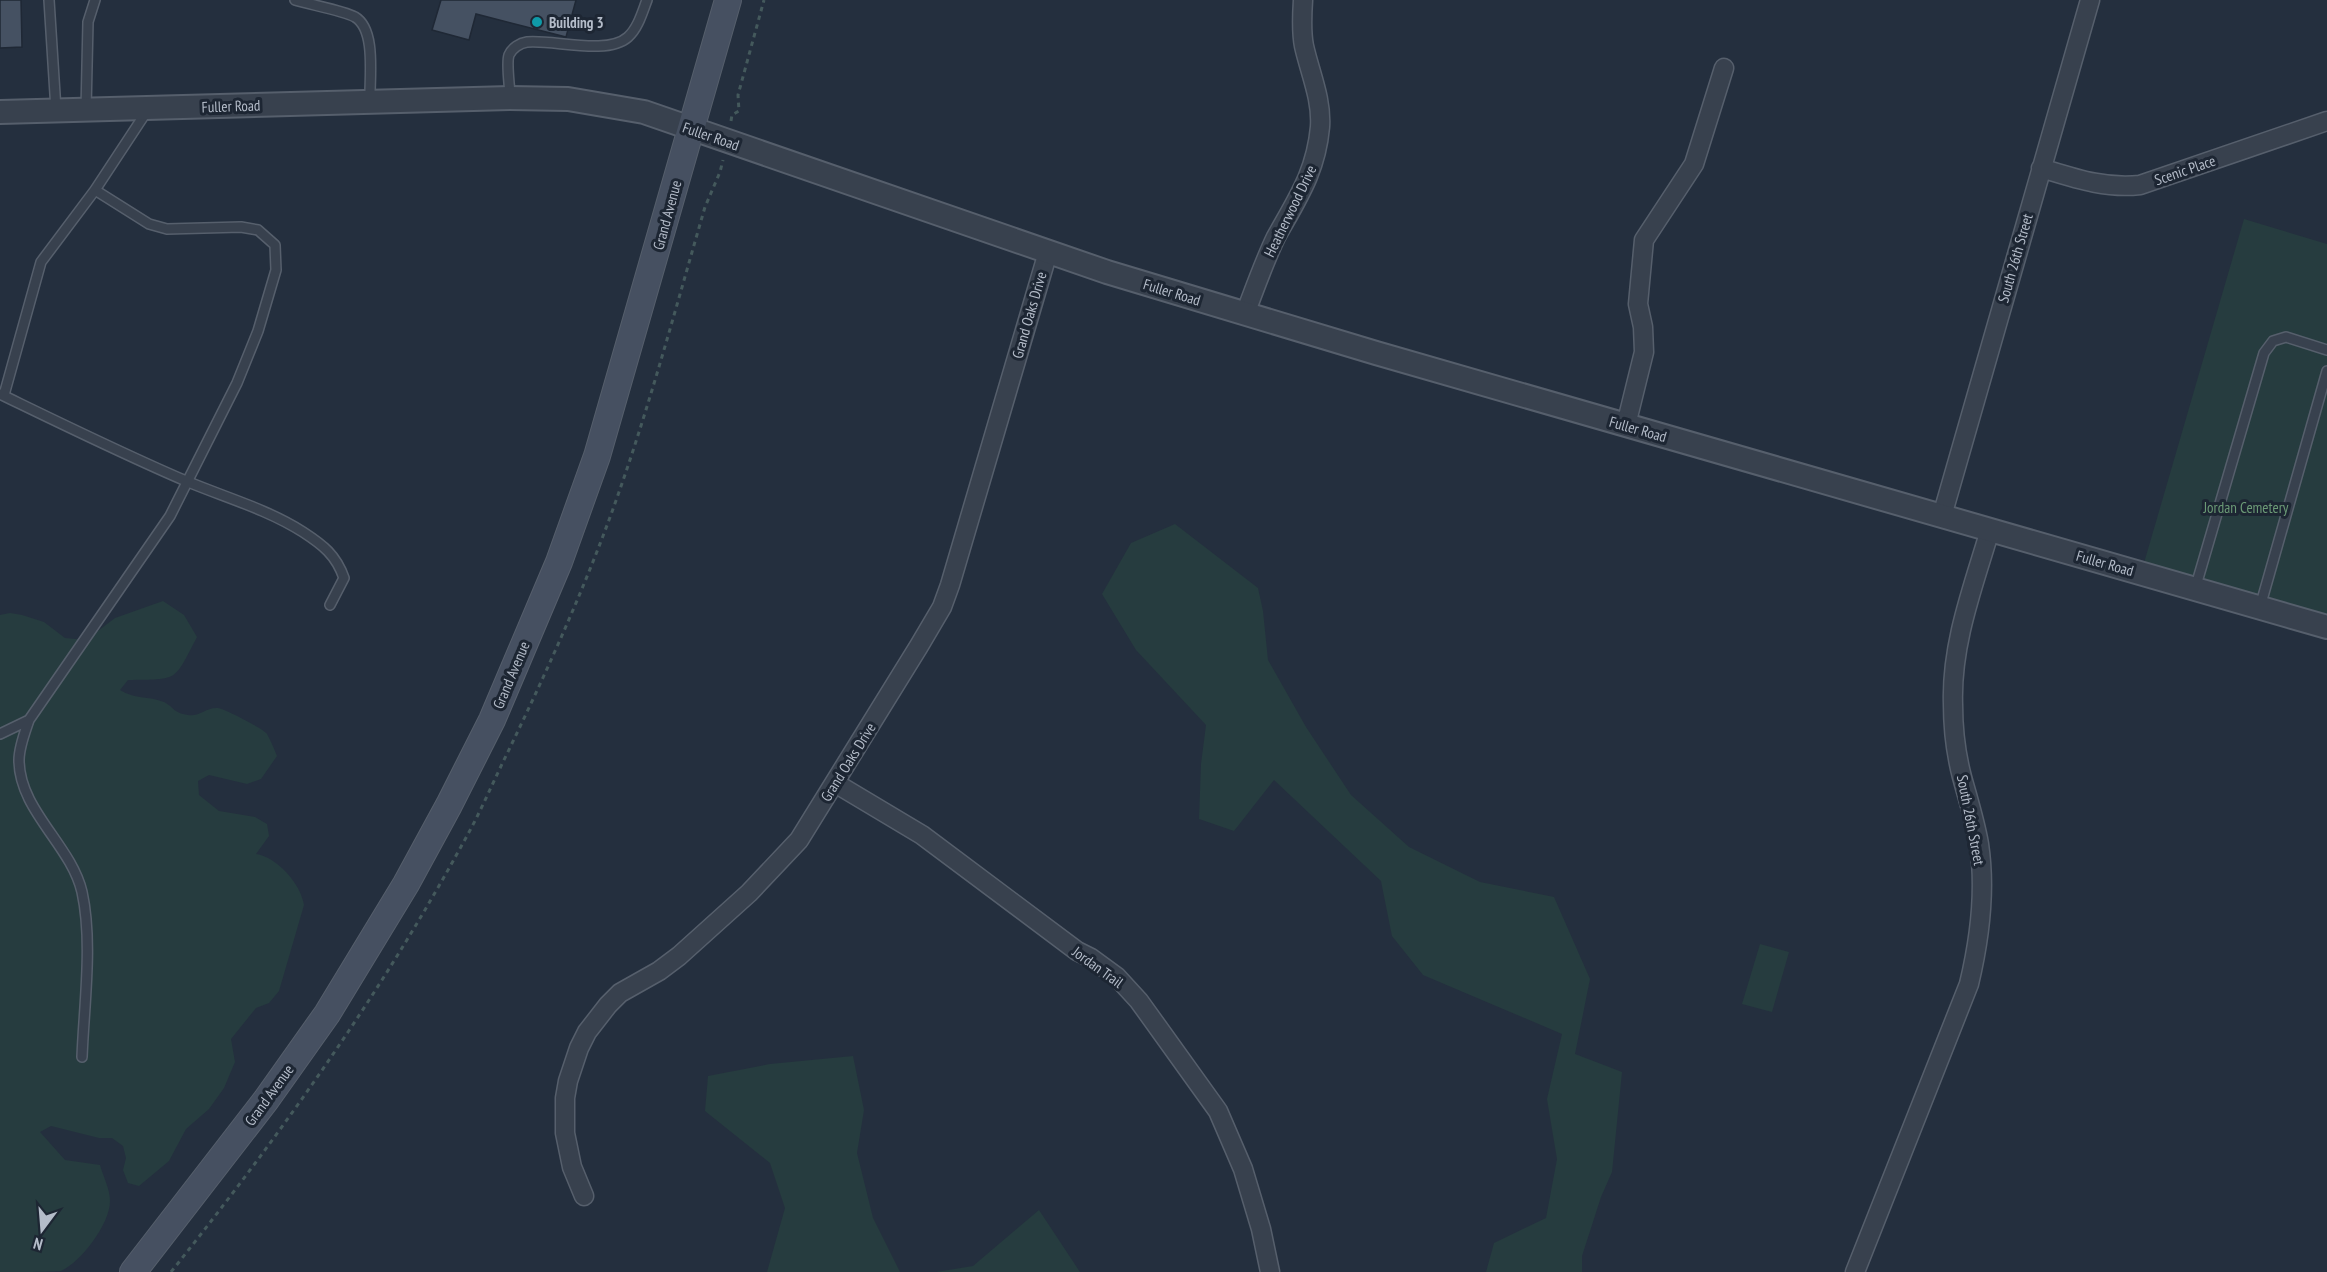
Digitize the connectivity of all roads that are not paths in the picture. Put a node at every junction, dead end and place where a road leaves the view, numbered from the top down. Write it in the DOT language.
graph roads {
  1 [pos="49,0"];
  2 [pos="95,0"];
  3 [pos="295,0"];
  4 [pos="647,0"];
  5 [pos="728,0"];
  6 [pos="1303,0"];
  7 [pos="2090,0"];
  8 [pos="1724,68"];
  9 [pos="510,98"];
  10 [pos="370,102"];
  11 [pos="148,109"];
  12 [pos="56,110"];
  13 [pos="86,110"];
  14 [pos="0,112"];
  15 [pos="2327,121"];
  16 [pos="691,128"];
  17 [pos="2041,168"];
  18 [pos="95,190"];
  19 [pos="1048,252"];
  20 [pos="1245,314"];
  21 [pos="2327,350"];
  22 [pos="2327,371"];
  23 [pos="2,395"];
  24 [pos="1626,425"];
  25 [pos="188,482"];
  26 [pos="1942,516"];
  27 [pos="1990,530"];
  28 [pos="2195,589"];
  29 [pos="330,605"];
  30 [pos="2259,608"];
  31 [pos="2327,627"];
  32 [pos="28,720"];
  33 [pos="0,734"];
  34 [pos="835,783"];
  35 [pos="82,1057"];
  36 [pos="584,1196"];
  37 [pos="133,1272"];
  38 [pos="1270,1272"];
  39 [pos="1855,1272"];
  1 -- 12 [label="lane"];
  2 -- 13 [label="lane"];
  3 -- 10 [label="lane"];
  4 -- 9 [label="lane"];
  5 -- 16 [label="main road, Grand Avenue"];
  6 -- 20 [label="street, Heatherwood Drive"];
  7 -- 17 [label="street, South 26th Street"];
  8 -- 24 [label="street"];
  9 -- 10 [label="street, Fuller Road"];
  9 -- 16 [label="street, Fuller Road"];
  10 -- 11 [label="street, Fuller Road"];
  11 -- 13 [label="street, Fuller Road"];
  11 -- 18 [label="lane"];
  12 -- 13 [label="street, Fuller Road"];
  12 -- 14 [label="street, Fuller Road"];
  15 -- 17 [label="street, Scenic Place"];
  16 -- 19 [label="street, Fuller Road"];
  16 -- 37 [label="main road, Grand Avenue"];
  17 -- 26 [label="street, South 26th Street"];
  18 -- 23 [label="lane"];
  18 -- 25 [label="lane"];
  19 -- 20 [label="street, Fuller Road"];
  19 -- 34 [label="street, Grand Oaks Drive"];
  20 -- 24 [label="street, Fuller Road"];
  21 -- 28 [label="lane"];
  22 -- 30 [label="lane"];
  23 -- 25 [label="lane"];
  24 -- 26 [label="street, Fuller Road"];
  25 -- 29 [label="lane"];
  25 -- 32 [label="lane"];
  26 -- 27 [label="street, Fuller Road"];
  27 -- 28 [label="street, Fuller Road"];
  27 -- 39 [label="street, South 26th Street"];
  28 -- 30 [label="street, Fuller Road"];
  30 -- 31 [label="street, Fuller Road"];
  32 -- 33 [label="lane"];
  32 -- 35 [label="lane"];
  34 -- 36 [label="street, Grand Oaks Drive"];
  34 -- 38 [label="street, Jordan Trail"];
}
